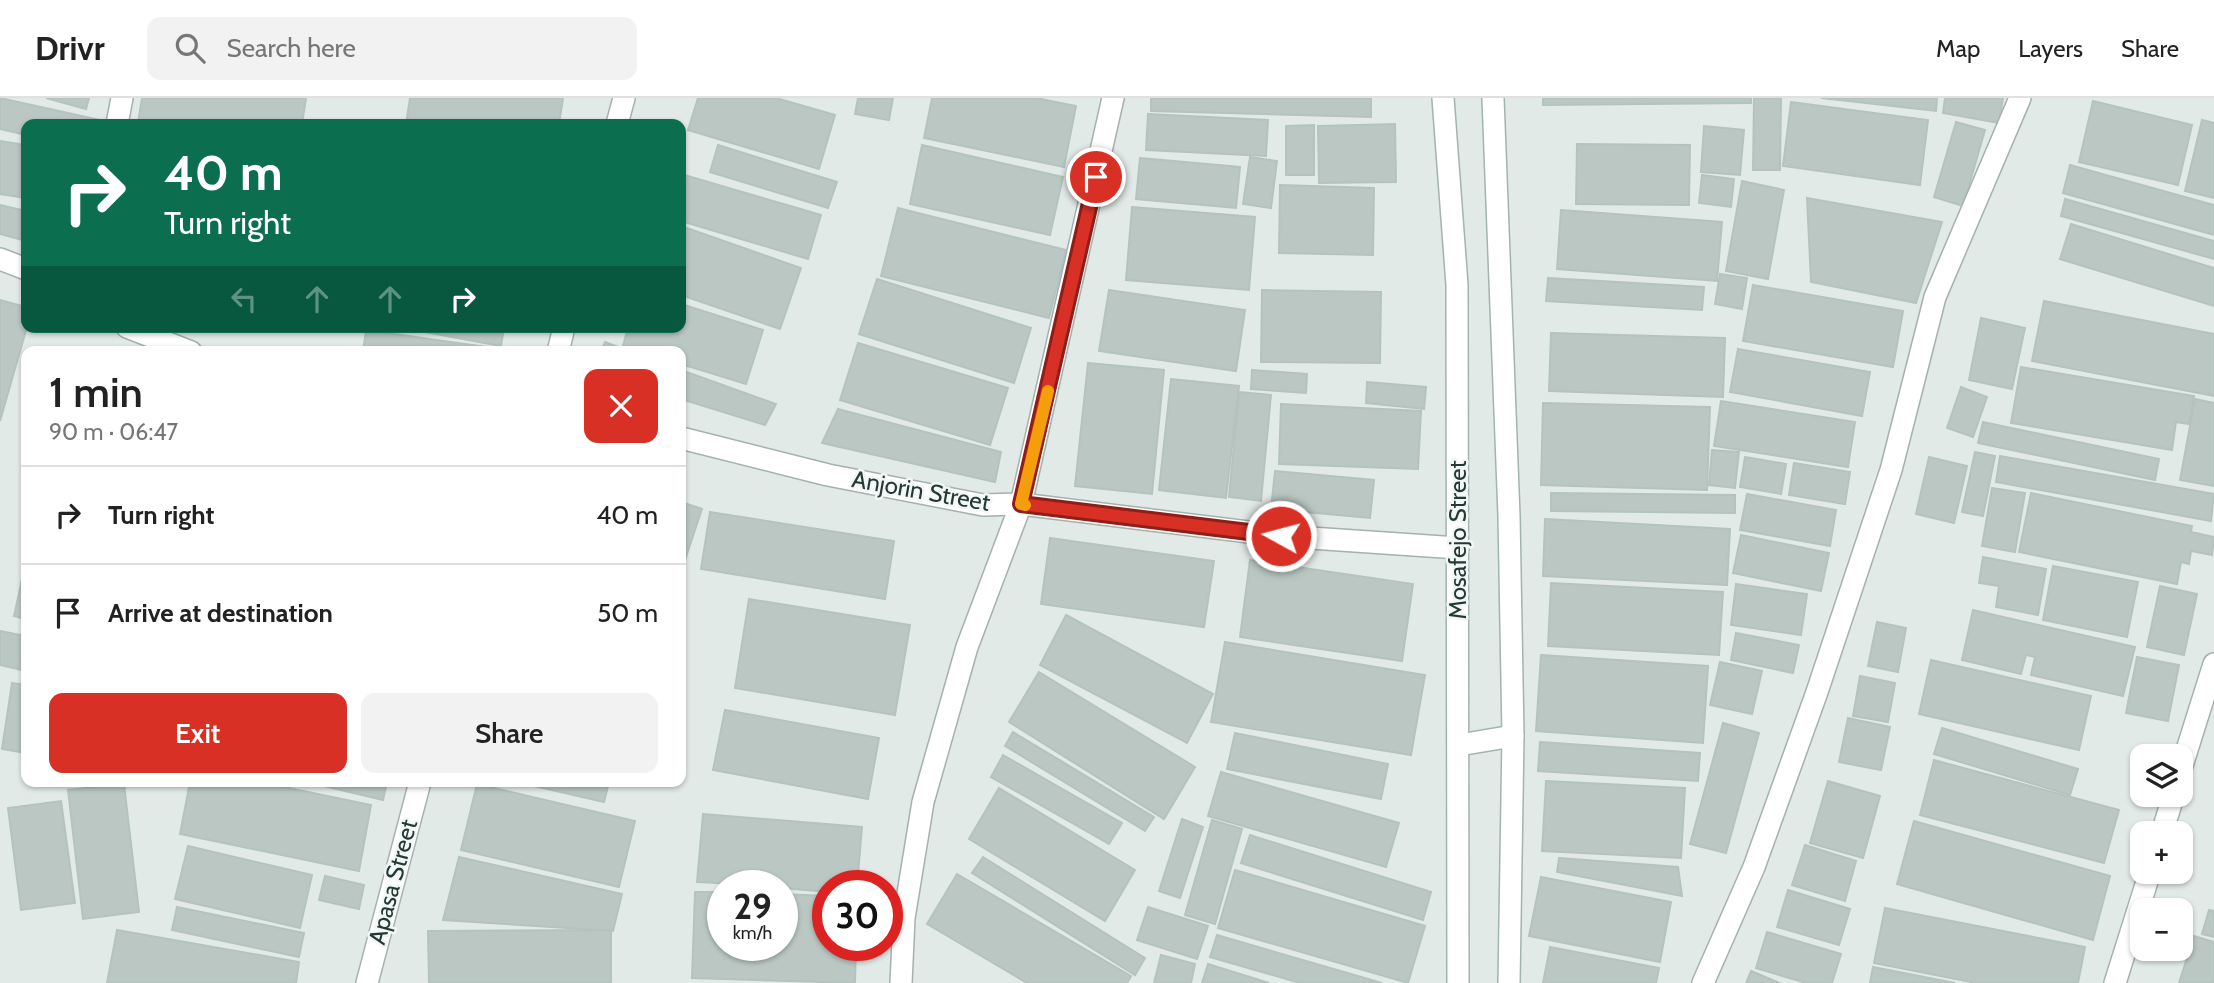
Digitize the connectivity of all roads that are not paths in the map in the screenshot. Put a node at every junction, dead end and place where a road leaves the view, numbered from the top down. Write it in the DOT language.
graph roads {
  1 [pos="122,98"];
  2 [pos="624,98"];
  3 [pos="1113,98"];
  4 [pos="1443,98"];
  5 [pos="1493,98"];
  6 [pos="2020,98"];
  7 [pos="118,119"];
  8 [pos="618,119"];
  9 [pos="0,260"];
  10 [pos="21,267"];
  11 [pos="142,333"];
  12 [pos="176,346"];
  13 [pos="686,440"];
  14 [pos="1021,504"];
  15 [pos="1458,548"];
  16 [pos="2214,664"];
  17 [pos="1513,736"];
  18 [pos="2189,744"];
  19 [pos="1459,745"];
  20 [pos="420,787"];
  21 [pos="2146,884"];
  22 [pos="367,983"];
  23 [pos="901,983"];
  24 [pos="1458,983"];
  25 [pos="1508,983"];
  26 [pos="1703,983"];
  27 [pos="2115,983"];
  1 -- 7 [label="street"];
  2 -- 8 [label="street"];
  3 -- 14 [label="street"];
  4 -- 15 [label="street, Mosafejo Street"];
  5 -- 17 [label="street, Mosafejo Street"];
  6 -- 26 [label="street"];
  9 -- 10 [label="street"];
  11 -- 12 [label="street"];
  13 -- 14 [label="street, Anjorin Street"];
  14 -- 15 [label="street, Anjorin Street"];
  14 -- 23 [label="street"];
  15 -- 19 [label="street, Mosafejo Street"];
  16 -- 18 [label="street"];
  17 -- 19 [label="street"];
  17 -- 25 [label="street, Mosafejo Street"];
  19 -- 24 [label="street, Mosafejo Street"];
  20 -- 22 [label="street, Apasa Street"];
  21 -- 27 [label="street"];
}
